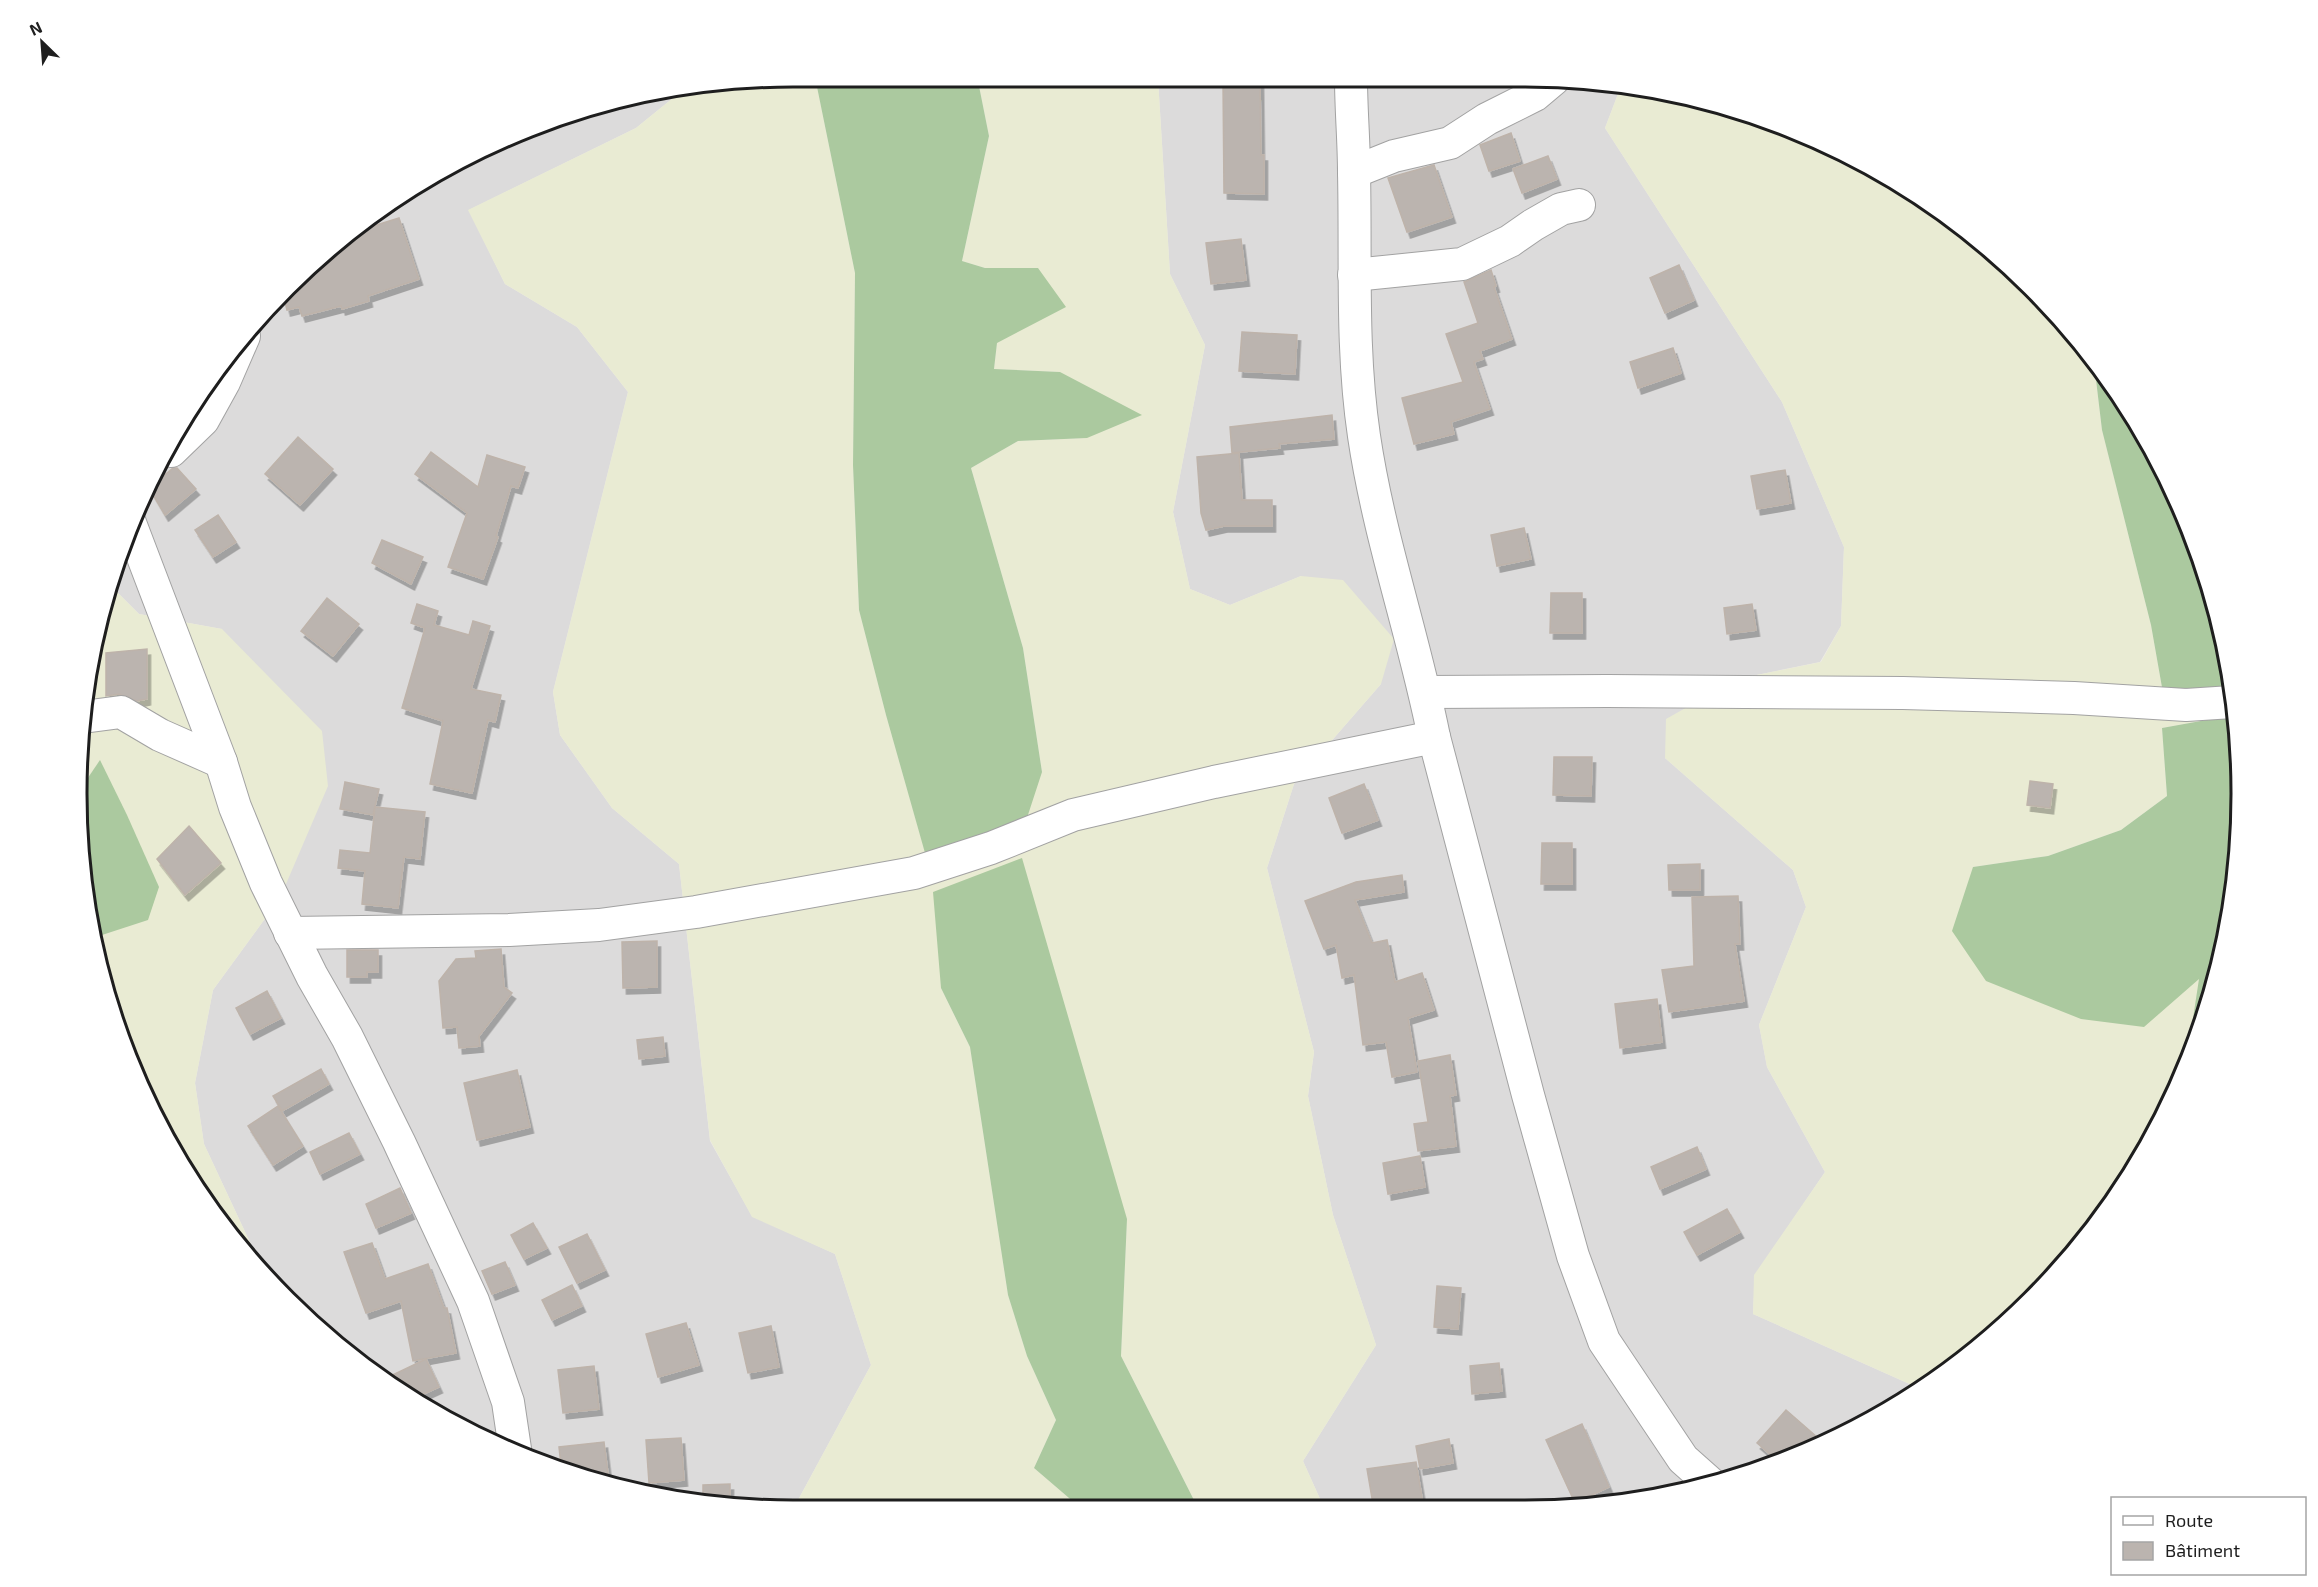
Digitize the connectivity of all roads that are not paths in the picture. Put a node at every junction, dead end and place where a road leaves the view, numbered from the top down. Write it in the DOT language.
graph roads {
  1 [pos="1352,87"];
  2 [pos="1544,88"];
  3 [pos="1354,172"];
  4 [pos="1579,205"];
  5 [pos="1354,275"];
  6 [pos="231,366"];
  7 [pos="182,441"];
  8 [pos="135,537"];
  9 [pos="1425,692"];
  10 [pos="2225,702"];
  11 [pos="92,716"];
  12 [pos="1434,737"];
  13 [pos="221,762"];
  14 [pos="290,933"];
  15 [pos="514,1442"];
  16 [pos="1703,1477"];
  1 -- 3 [label="street"];
  2 -- 3 [label="street"];
  3 -- 5 [label="street"];
  4 -- 5 [label="street"];
  5 -- 9 [label="street"];
  6 -- 7 [label="street"];
  8 -- 13 [label="street"];
  9 -- 10 [label="street"];
  9 -- 12 [label="street"];
  11 -- 13 [label="street"];
  12 -- 14 [label="street"];
  12 -- 16 [label="street"];
  13 -- 14 [label="street"];
  14 -- 15 [label="street"];
}
